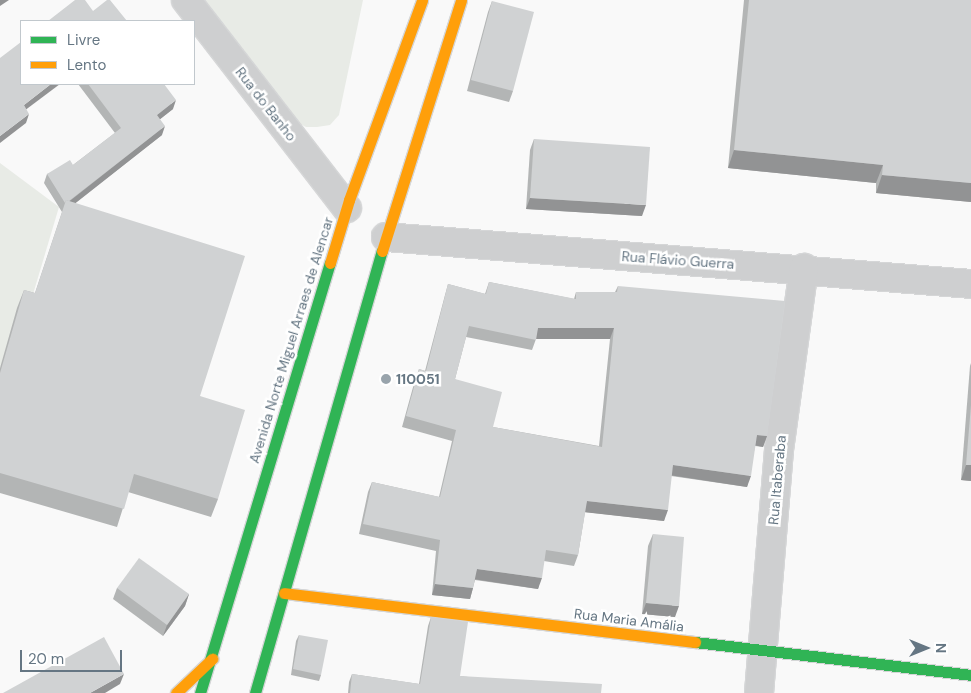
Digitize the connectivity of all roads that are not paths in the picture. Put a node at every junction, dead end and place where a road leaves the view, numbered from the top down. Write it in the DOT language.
graph roads {
  1 [pos="186,0"];
  2 [pos="422,0"];
  3 [pos="461,0"];
  4 [pos="347,208"];
  5 [pos="386,237"];
  6 [pos="804,268"];
  7 [pos="971,284"];
  8 [pos="284,593"];
  9 [pos="763,651"];
  10 [pos="212,659"];
  11 [pos="971,675"];
  12 [pos="176,693"];
  13 [pos="200,693"];
  14 [pos="255,693"];
  15 [pos="759,693"];
  1 -- 4 [label="street, Rua do Banho"];
  2 -- 4 [label="main road, Avenida Norte Miguel Arraes de Alencar"];
  3 -- 5 [label="main road"];
  4 -- 10 [label="main road, Avenida Norte Miguel Arraes de Alencar"];
  5 -- 6 [label="street, Rua Flávio Guerra"];
  5 -- 8 [label="main road"];
  6 -- 7 [label="street, Rua Flávio Guerra"];
  6 -- 9 [label="street, Rua Itaberaba"];
  8 -- 9 [label="main road, Rua Maria Amália"];
  8 -- 14 [label="main road"];
  9 -- 11 [label="main road, Rua Maria Amália"];
  9 -- 15 [label="street, Rua Itaberaba"];
  10 -- 12 [label="main road"];
  10 -- 13 [label="main road, Avenida Norte Miguel Arraes de Alencar"];
}
